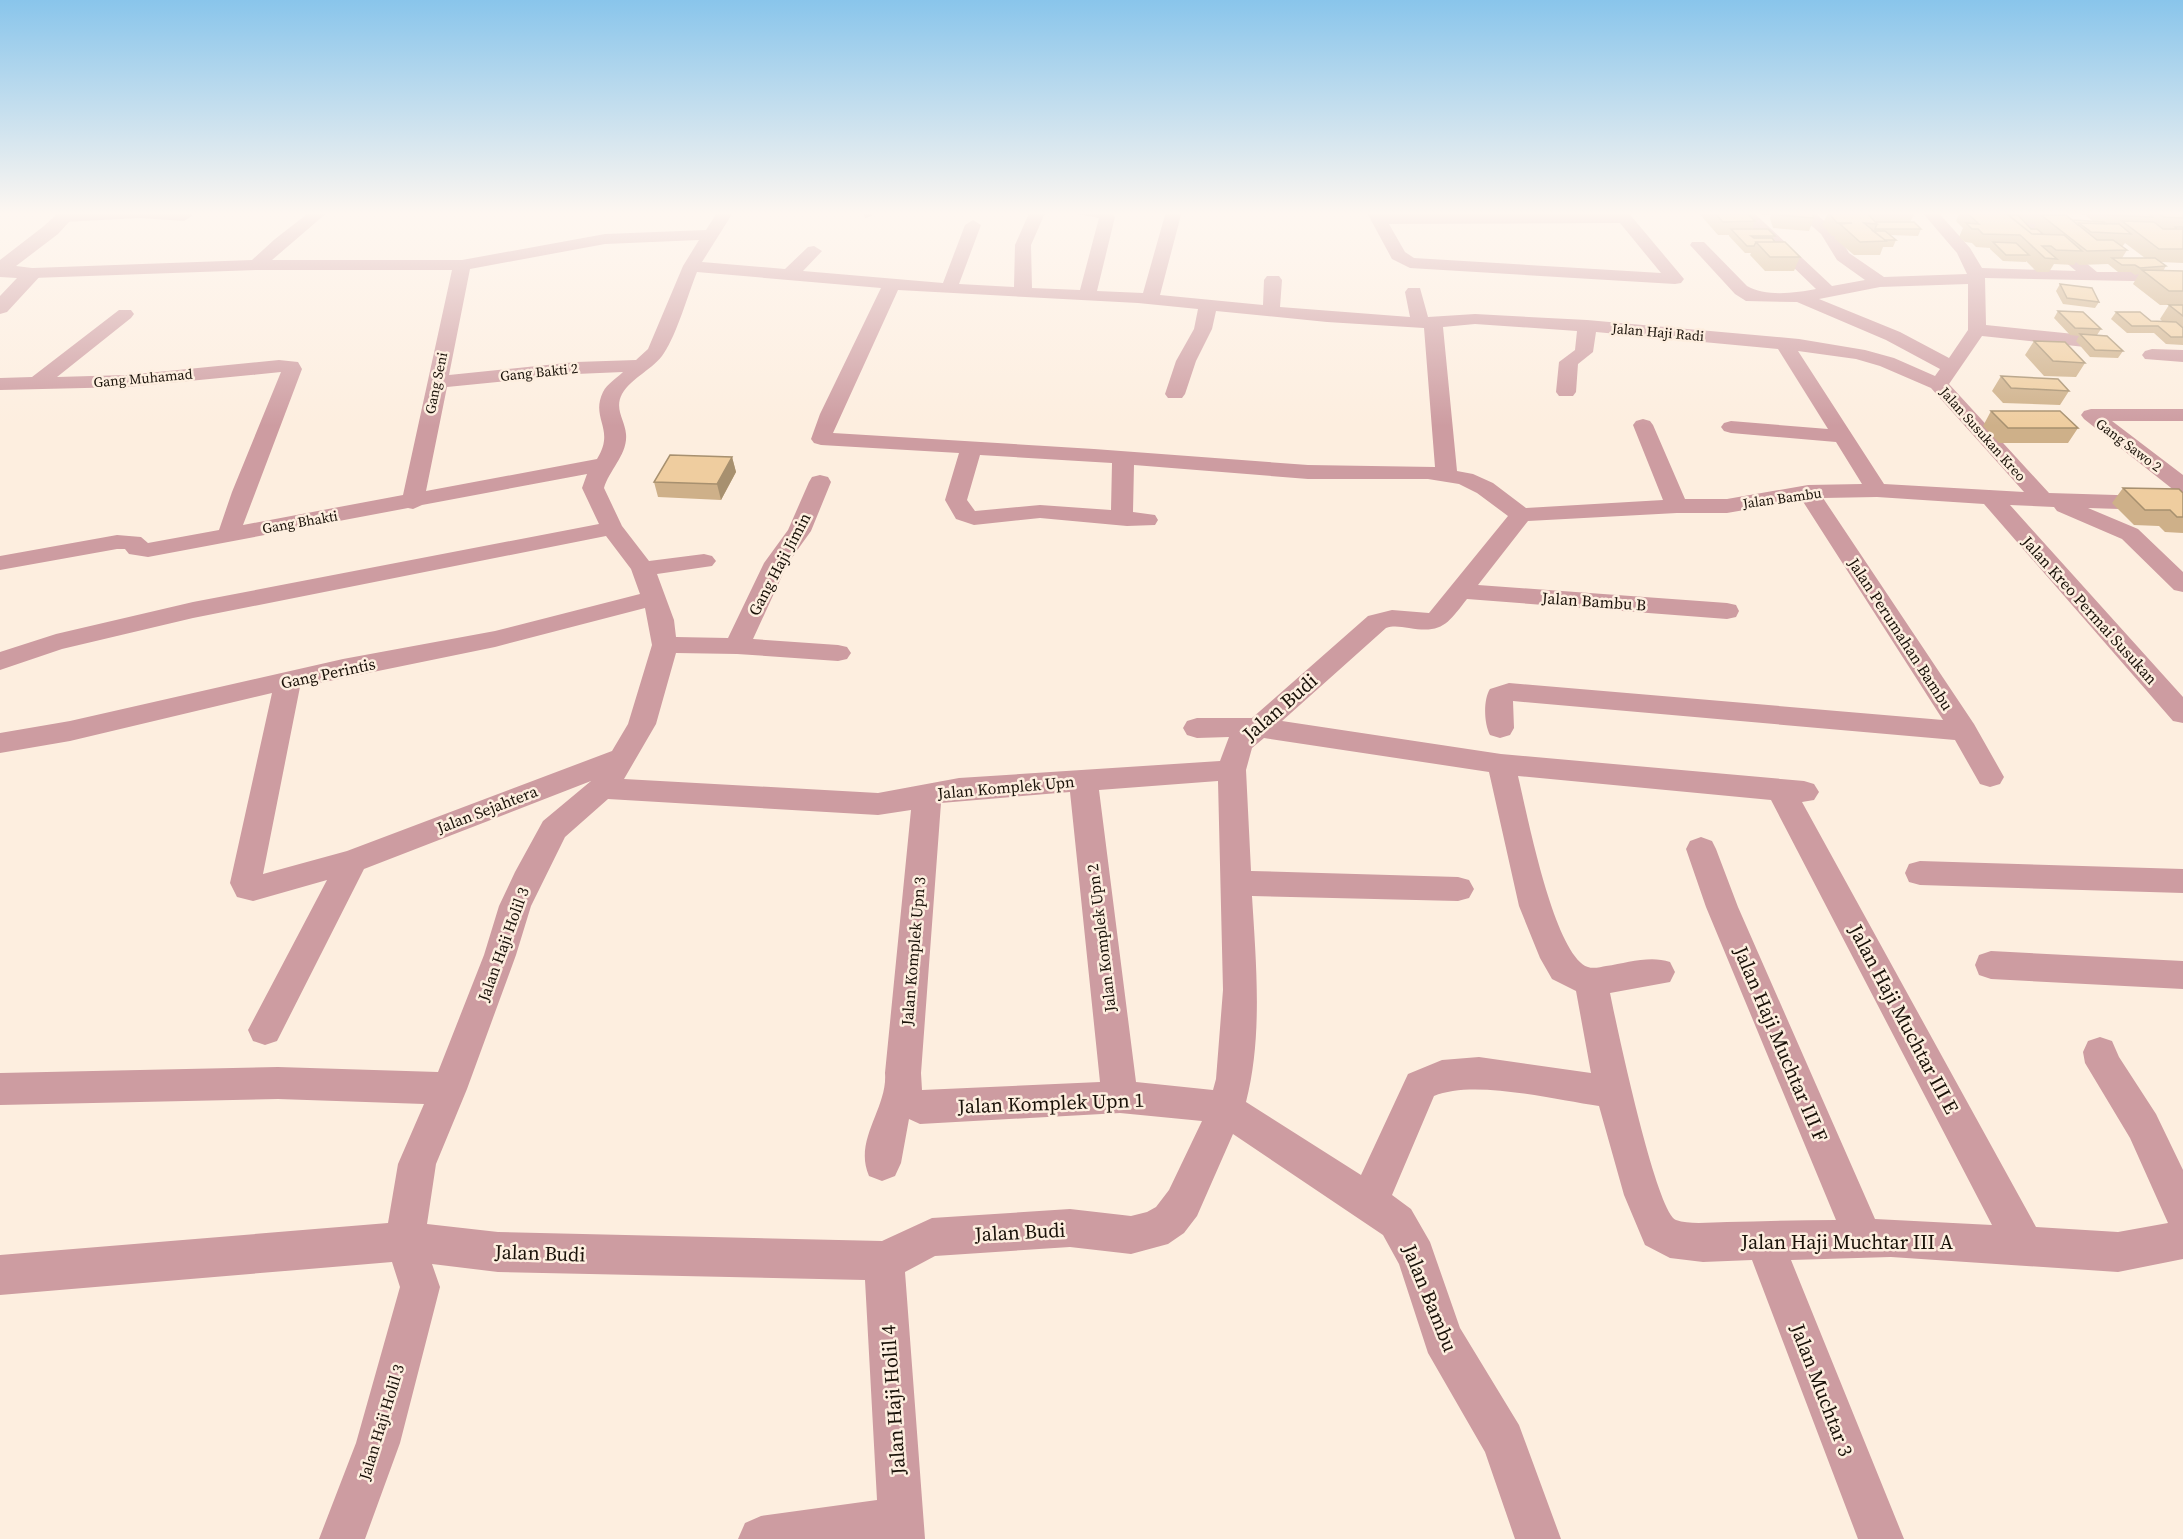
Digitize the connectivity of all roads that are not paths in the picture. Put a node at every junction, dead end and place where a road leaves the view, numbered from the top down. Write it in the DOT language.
graph roads {
  1 [pos="23,283"];
  2 [pos="458,283"];
  3 [pos="683,283"];
  4 [pos="892,283"];
  5 [pos="951,283"];
  6 [pos="1023,283"];
  7 [pos="1090,283"];
  8 [pos="1155,283"];
  9 [pos="1273,283"];
  10 [pos="1734,283"];
  11 [pos="1819,283"];
  12 [pos="1876,283"];
  13 [pos="1976,283"];
  14 [pos="949,289"];
  15 [pos="1023,291"];
  16 [pos="1414,292"];
  17 [pos="1829,292"];
  18 [pos="1087,295"];
  19 [pos="1800,297"];
  20 [pos="1150,300"];
  21 [pos="2,305"];
  22 [pos="1208,306"];
  23 [pos="1271,312"];
  24 [pos="125,314"];
  25 [pos="1426,323"];
  26 [pos="1587,326"];
  27 [pos="1977,330"];
  28 [pos="2094,342"];
  29 [pos="1784,343"];
  30 [pos="2152,355"];
  31 [pos="2183,356"];
  32 [pos="642,365"];
  33 [pos="1952,368"];
  34 [pos="436,382"];
  35 [pos="0,384"];
  36 [pos="36,384"];
  37 [pos="1938,384"];
  38 [pos="1566,392"];
  39 [pos="1175,394"];
  40 [pos="2183,415"];
  41 [pos="1643,425"];
  42 [pos="1731,427"];
  43 [pos="1843,436"];
  44 [pos="971,448"];
  45 [pos="1123,457"];
  46 [pos="604,464"];
  47 [pos="1446,474"];
  48 [pos="819,482"];
  49 [pos="2183,486"];
  50 [pos="1878,490"];
  51 [pos="1808,492"];
  52 [pos="2043,500"];
  53 [pos="413,502"];
  54 [pos="1994,502"];
  55 [pos="2183,504"];
  56 [pos="1677,506"];
  57 [pos="1521,515"];
  58 [pos="612,528"];
  59 [pos="229,534"];
  60 [pos="704,561"];
  61 [pos="0,563"];
  62 [pos="643,569"];
  63 [pos="2183,585"];
  64 [pos="1461,591"];
  65 [pos="654,598"];
  66 [pos="1727,611"];
  67 [pos="665,645"];
  68 [pos="738,646"];
  69 [pos="838,653"];
  70 [pos="0,661"];
  71 [pos="288,681"];
  72 [pos="2183,714"];
  73 [pos="1257,727"];
  74 [pos="1197,728"];
  75 [pos="1500,728"];
  76 [pos="1964,731"];
  77 [pos="0,743"];
  78 [pos="622,758"];
  79 [pos="1501,764"];
  80 [pos="1232,770"];
  81 [pos="1990,777"];
  82 [pos="1083,780"];
  83 [pos="602,788"];
  84 [pos="927,794"];
  85 [pos="1701,849"];
  86 [pos="353,861"];
  87 [pos="1920,873"];
  88 [pos="2183,881"];
  89 [pos="1236,883"];
  90 [pos="1458,889"];
  91 [pos="1991,965"];
  92 [pos="1658,972"];
  93 [pos="2183,975"];
  94 [pos="1591,982"];
  95 [pos="265,1030"];
  96 [pos="2100,1052"];
  97 [pos="0,1089"];
  98 [pos="449,1089"];
  99 [pos="1613,1092"];
  100 [pos="907,1096"];
  101 [pos="1120,1096"];
  102 [pos="1226,1109"];
  103 [pos="882,1163"];
  104 [pos="1367,1200"];
  105 [pos="2183,1212"];
  106 [pos="1864,1239"];
  107 [pos="2183,1240"];
  108 [pos="405,1241"];
  109 [pos="1764,1241"];
  110 [pos="2025,1247"];
  111 [pos="884,1261"];
  112 [pos="0,1275"];
  113 [pos="901,1529"];
  114 [pos="342,1539"];
  115 [pos="761,1539"];
  116 [pos="1538,1539"];
  117 [pos="1881,1539"];
  1 -- 21 [label="street"];
  2 -- 34 [label="street, Gang Seni"];
  3 -- 32 [label="street, Jalan Haji Holil 3"];
  4 -- 14 [label="street, Jalan Haji Radi"];
  4 -- 44 [label="street"];
  5 -- 14 [label="street"];
  6 -- 15 [label="street"];
  7 -- 18 [label="street"];
  8 -- 20 [label="street"];
  9 -- 23 [label="street"];
  10 -- 19 [label="street"];
  11 -- 17 [label="street"];
  12 -- 17 [label="street"];
  13 -- 27 [label="street"];
  14 -- 15 [label="street, Jalan Haji Radi"];
  15 -- 18 [label="street, Jalan Haji Radi"];
  16 -- 25 [label="street"];
  17 -- 19 [label="street"];
  18 -- 20 [label="street, Jalan Haji Radi"];
  19 -- 33 [label="street"];
  20 -- 22 [label="street, Jalan Haji Radi"];
  22 -- 23 [label="street, Jalan Haji Radi"];
  22 -- 39 [label="street"];
  23 -- 25 [label="street, Jalan Haji Radi"];
  24 -- 36 [label="street"];
  25 -- 26 [label="street, Jalan Haji Radi"];
  25 -- 47 [label="street"];
  26 -- 29 [label="street, Jalan Haji Radi"];
  26 -- 38 [label="street"];
  27 -- 28 [label="street"];
  27 -- 33 [label="street, Jalan Susukan Kreo"];
  29 -- 37 [label="street, Jalan Haji Radi"];
  29 -- 43 [label="street"];
  30 -- 31 [label="street"];
  32 -- 34 [label="street, Gang Bakti 2"];
  32 -- 46 [label="street, Jalan Haji Holil 3"];
  33 -- 37 [label="street, Jalan Susukan Kreo"];
  34 -- 53 [label="street, Gang Seni"];
  35 -- 36 [label="street, Gang Muhamad"];
  36 -- 59 [label="street, Gang Muhamad"];
  37 -- 52 [label="street, Jalan Susukan Kreo"];
  40 -- 49 [label="street, Gang Sawo 2"];
  41 -- 56 [label="street"];
  42 -- 43 [label="street"];
  43 -- 50 [label="street"];
  44 -- 45 [label="street"];
  44 -- 45 [label="street"];
  45 -- 47 [label="street"];
  46 -- 53 [label="street, Gang Bhakti"];
  46 -- 58 [label="street, Jalan Haji Holil 3"];
  47 -- 57 [label="street"];
  48 -- 68 [label="street, Gang Haji Jimin"];
  50 -- 51 [label="street, Jalan Bambu"];
  50 -- 54 [label="street, Jalan Bambu"];
  51 -- 56 [label="street, Jalan Bambu"];
  51 -- 76 [label="street, Jalan Perumahan Bambu"];
  52 -- 54 [label="street, Jalan Bambu"];
  52 -- 55 [label="street, Jalan Bambu"];
  53 -- 59 [label="street, Gang Bhakti"];
  54 -- 63 [label="street"];
  54 -- 72 [label="street, Jalan Kreo Permai Susukan"];
  56 -- 57 [label="street, Jalan Bambu"];
  57 -- 64 [label="street, Jalan Budi"];
  58 -- 62 [label="street, Jalan Haji Holil 3"];
  58 -- 70 [label="street"];
  59 -- 61 [label="street, Gang Bhakti"];
  60 -- 62 [label="street"];
  62 -- 65 [label="street, Jalan Haji Holil 3"];
  64 -- 66 [label="street, Jalan Bambu B"];
  64 -- 73 [label="street, Jalan Budi"];
  65 -- 67 [label="street, Jalan Haji Holil 3"];
  65 -- 71 [label="street, Gang Perintis"];
  67 -- 68 [label="street"];
  67 -- 78 [label="street, Jalan Haji Holil 3"];
  68 -- 69 [label="street"];
  71 -- 77 [label="street, Gang Perintis"];
  71 -- 86 [label="street, Jalan Sejahtera"];
  73 -- 74 [label="street"];
  73 -- 79 [label="street"];
  73 -- 80 [label="street, Jalan Budi"];
  75 -- 76 [label="street"];
  76 -- 81 [label="street, Jalan Perumahan Bambu"];
  78 -- 83 [label="street, Jalan Haji Holil 3"];
  78 -- 86 [label="street, Jalan Sejahtera"];
  79 -- 94 [label="street"];
  79 -- 110 [label="street, Jalan Haji Muchtar III E"];
  80 -- 82 [label="street, Jalan Komplek Upn"];
  80 -- 89 [label="street, Jalan Budi"];
  82 -- 84 [label="street, Jalan Komplek Upn"];
  82 -- 101 [label="street, Jalan Komplek Upn 2"];
  83 -- 84 [label="street, Jalan Komplek Upn"];
  83 -- 98 [label="street, Jalan Haji Holil 3"];
  84 -- 100 [label="street, Jalan Komplek Upn 3"];
  85 -- 106 [label="street, Jalan Haji Muchtar III F"];
  86 -- 95 [label="street"];
  87 -- 88 [label="street"];
  89 -- 90 [label="street"];
  89 -- 102 [label="street, Jalan Budi"];
  91 -- 93 [label="street"];
  92 -- 94 [label="street"];
  94 -- 99 [label="street"];
  96 -- 105 [label="street"];
  97 -- 98 [label="street"];
  98 -- 108 [label="street, Jalan Haji Holil 3"];
  99 -- 104 [label="street"];
  99 -- 109 [label="street, Jalan Haji Muchtar III A"];
  100 -- 101 [label="street, Jalan Komplek Upn 1"];
  100 -- 103 [label="street, Jalan Komplek Upn 3"];
  101 -- 102 [label="street, Jalan Komplek Upn 1"];
  102 -- 104 [label="street, Jalan Bambu"];
  102 -- 111 [label="street, Jalan Budi"];
  104 -- 116 [label="street, Jalan Bambu"];
  106 -- 109 [label="street, Jalan Haji Muchtar III A"];
  106 -- 110 [label="street, Jalan Haji Muchtar III A"];
  107 -- 110 [label="street, Jalan Haji Muchtar III A"];
  108 -- 111 [label="street, Jalan Budi"];
  108 -- 112 [label="street, Jalan Budi"];
  108 -- 114 [label="street, Jalan Haji Holil 3"];
  109 -- 117 [label="street, Jalan Muchtar 3"];
  111 -- 113 [label="street, Jalan Haji Holil 4"];
  113 -- 115 [label="street"];
}
